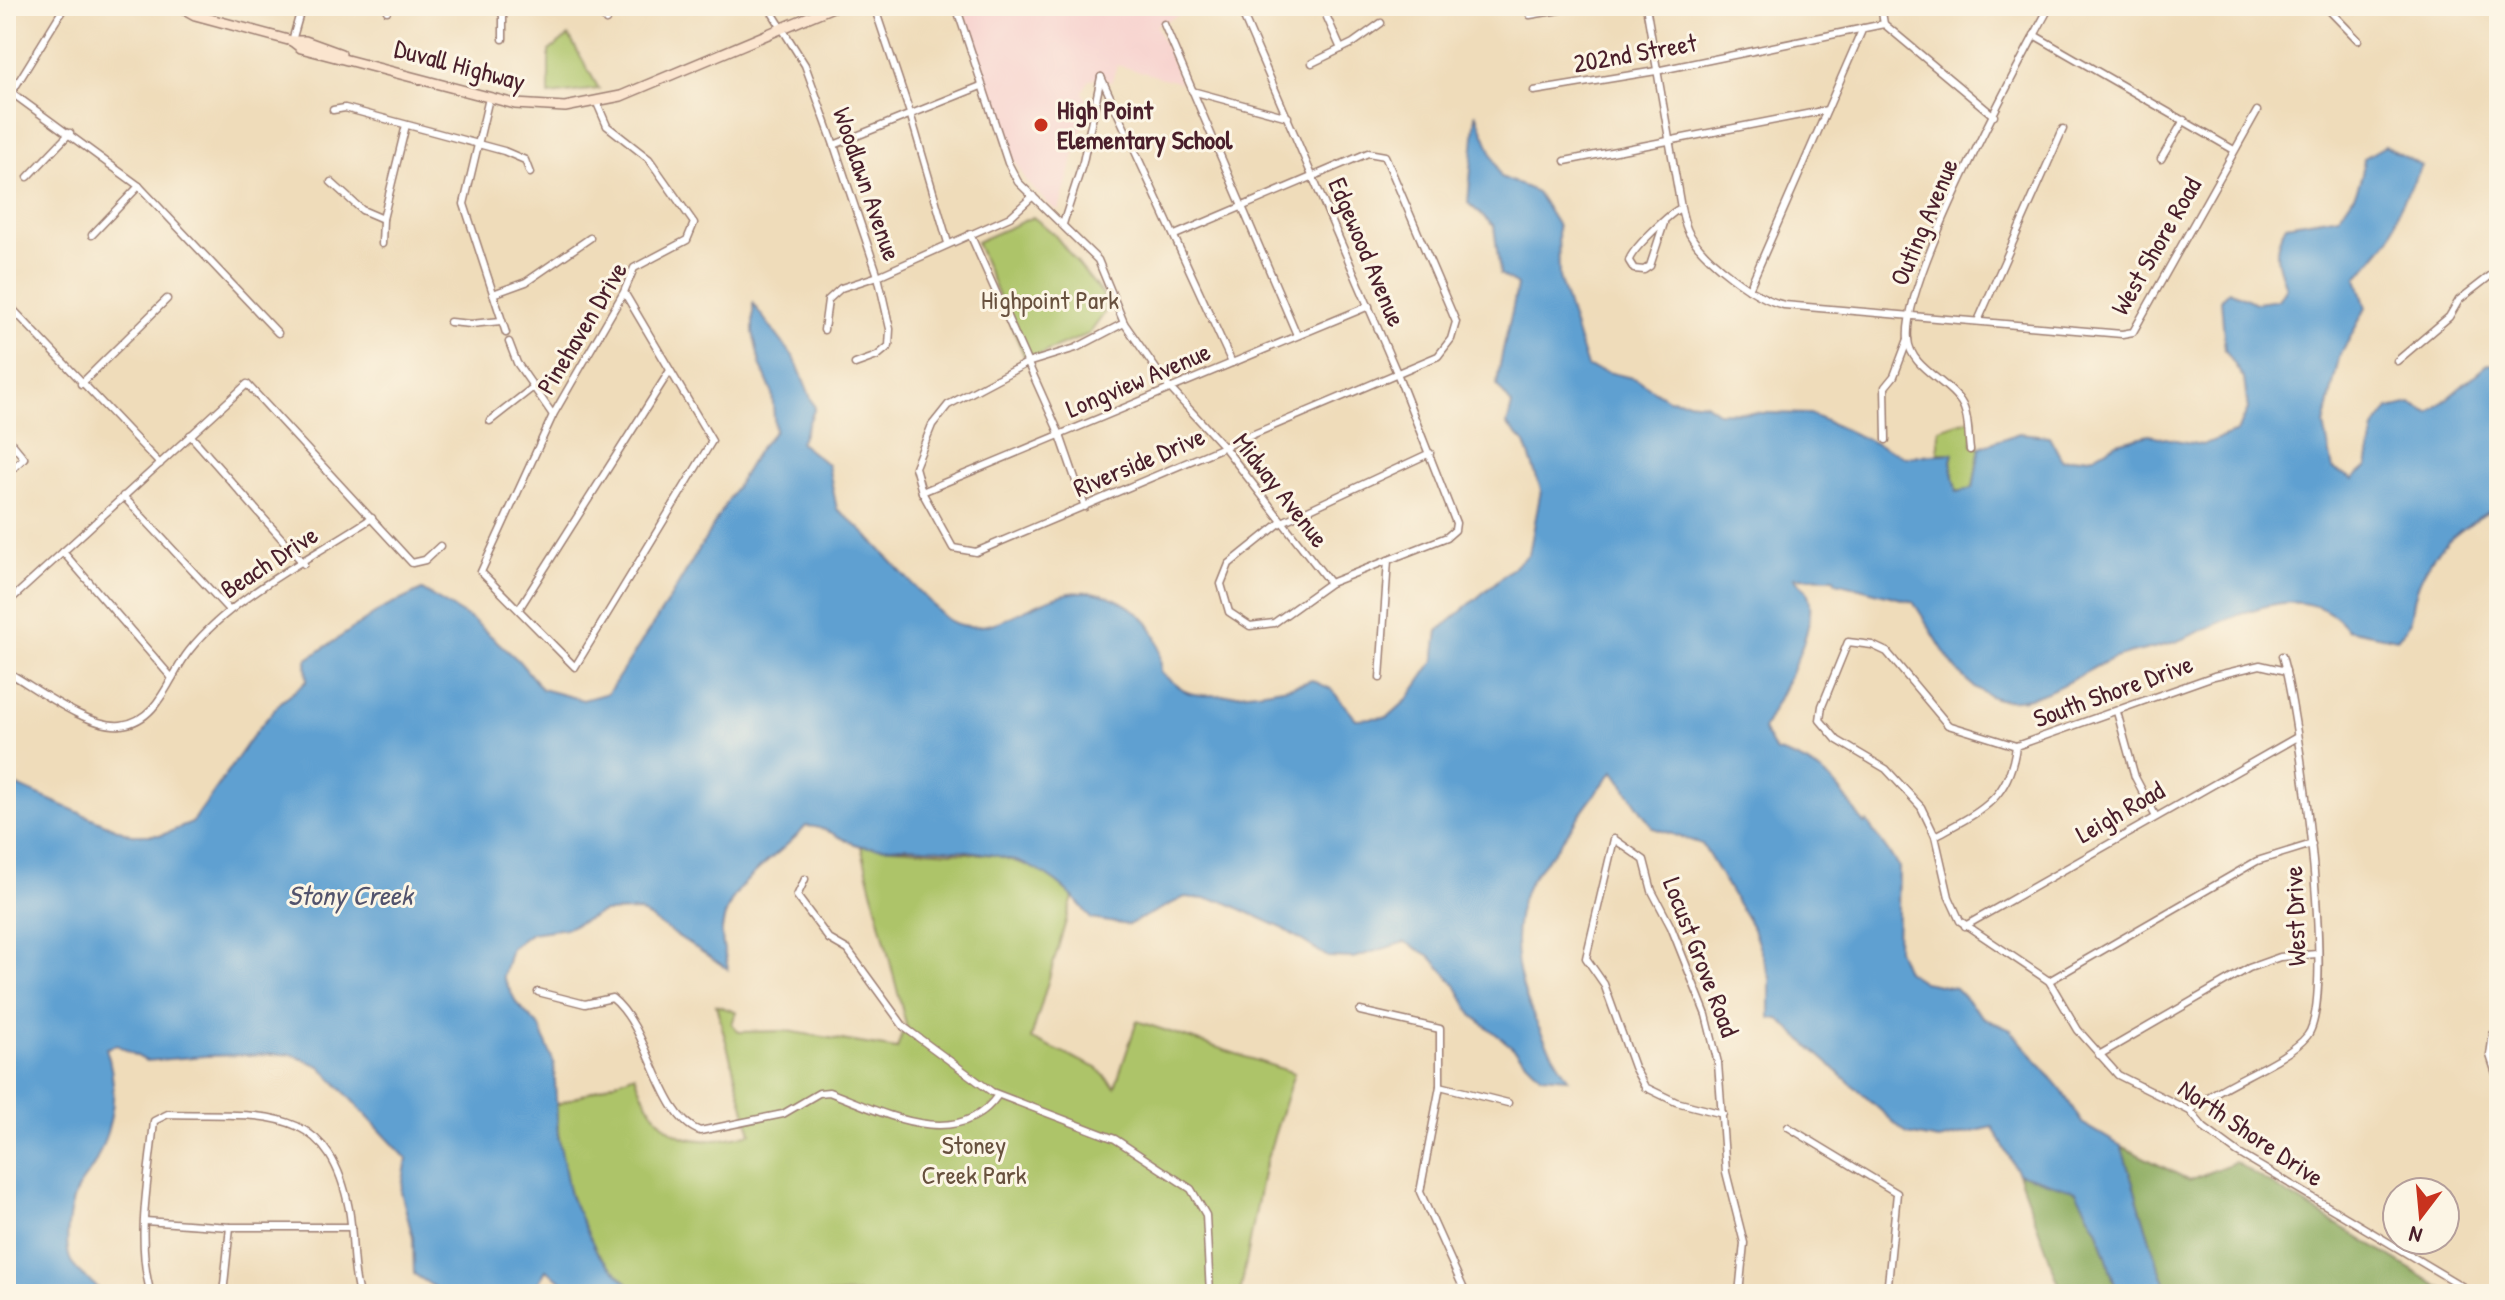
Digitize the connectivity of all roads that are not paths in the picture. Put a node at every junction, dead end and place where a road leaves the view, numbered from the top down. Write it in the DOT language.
graph roads {
  1 [pos="65,6"];
  2 [pos="179,6"];
  3 [pos="302,6"];
  4 [pos="498,6"];
  5 [pos="597,6"];
  6 [pos="768,6"];
  7 [pos="835,6"];
  8 [pos="874,6"];
  9 [pos="956,6"];
  10 [pos="1239,6"];
  11 [pos="1322,6"];
  12 [pos="1583,6"];
  13 [pos="1646,6"];
  14 [pos="1881,6"];
  15 [pos="2050,6"];
  16 [pos="2325,6"];
  17 [pos="197,10"];
  18 [pos="1530,15"];
  19 [pos="606,20"];
  20 [pos="1381,23"];
  21 [pos="1164,24"];
  22 [pos="1884,24"];
  23 [pos="782,28"];
  24 [pos="1863,28"];
  25 [pos="2034,35"];
  26 [pos="503,39"];
  27 [pos="2358,40"];
  28 [pos="292,41"];
  29 [pos="1341,49"];
  30 [pos="1312,63"];
  31 [pos="1656,71"];
  32 [pos="981,86"];
  33 [pos="1192,91"];
  34 [pos="1534,91"];
  35 [pos="10,92"];
  36 [pos="489,98"];
  37 [pos="6,102"];
  38 [pos="597,103"];
  39 [pos="333,110"];
  40 [pos="1827,110"];
  41 [pos="2257,111"];
  42 [pos="910,113"];
  43 [pos="1994,116"];
  44 [pos="1288,117"];
  45 [pos="2184,120"];
  46 [pos="406,125"];
  47 [pos="2063,129"];
  48 [pos="70,133"];
  49 [pos="1670,143"];
  50 [pos="475,145"];
  51 [pos="834,145"];
  52 [pos="2234,150"];
  53 [pos="2161,159"];
  54 [pos="1565,161"];
  55 [pos="530,173"];
  56 [pos="28,177"];
  57 [pos="1313,177"];
  58 [pos="331,182"];
  59 [pos="139,186"];
  60 [pos="1032,195"];
  61 [pos="1681,208"];
  62 [pos="1241,209"];
  63 [pos="383,219"];
  64 [pos="1664,223"];
  65 [pos="1063,224"];
  66 [pos="970,234"];
  67 [pos="92,235"];
  68 [pos="1175,235"];
  69 [pos="590,238"];
  70 [pos="948,243"];
  71 [pos="382,244"];
  72 [pos="2499,269"];
  73 [pos="878,276"];
  74 [pos="1749,289"];
  75 [pos="624,292"];
  76 [pos="493,294"];
  77 [pos="167,299"];
  78 [pos="6,302"];
  79 [pos="1369,306"];
  80 [pos="1908,316"];
  81 [pos="501,321"];
  82 [pos="1978,321"];
  83 [pos="450,322"];
  84 [pos="1124,323"];
  85 [pos="824,330"];
  86 [pos="278,333"];
  87 [pos="506,333"];
  88 [pos="1297,335"];
  89 [pos="1908,339"];
  90 [pos="509,342"];
  91 [pos="2397,361"];
  92 [pos="1027,363"];
  93 [pos="1232,363"];
  94 [pos="855,364"];
  95 [pos="669,372"];
  96 [pos="1397,373"];
  97 [pos="81,384"];
  98 [pos="536,385"];
  99 [pos="1170,389"];
  100 [pos="553,415"];
  101 [pos="490,421"];
  102 [pos="190,435"];
  103 [pos="1060,435"];
  104 [pos="6,436"];
  105 [pos="1886,440"];
  106 [pos="1224,447"];
  107 [pos="1970,450"];
  108 [pos="1430,453"];
  109 [pos="160,464"];
  110 [pos="6,475"];
  111 [pos="922,492"];
  112 [pos="123,496"];
  113 [pos="1085,507"];
  114 [pos="372,518"];
  115 [pos="1280,523"];
  116 [pos="440,546"];
  117 [pos="63,552"];
  118 [pos="1388,560"];
  119 [pos="304,564"];
  120 [pos="1330,583"];
  121 [pos="6,604"];
  122 [pos="228,609"];
  123 [pos="519,609"];
  124 [pos="2282,656"];
  125 [pos="6,671"];
  126 [pos="2286,671"];
  127 [pos="172,678"];
  128 [pos="1380,678"];
  129 [pos="2117,712"];
  130 [pos="2297,737"];
  131 [pos="2016,746"];
  132 [pos="2155,815"];
  133 [pos="1935,836"];
  134 [pos="2312,844"];
  135 [pos="805,879"];
  136 [pos="1965,926"];
  137 [pos="2317,954"];
  138 [pos="2049,981"];
  139 [pos="538,992"];
  140 [pos="1360,1011"];
  141 [pos="2493,1034"];
  142 [pos="2099,1055"];
  143 [pos="2499,1083"];
  144 [pos="1440,1086"];
  145 [pos="998,1095"];
  146 [pos="1508,1103"];
  147 [pos="2190,1111"];
  148 [pos="1723,1114"];
  149 [pos="1788,1127"];
  150 [pos="145,1221"];
  151 [pos="230,1227"];
  152 [pos="352,1227"];
  153 [pos="151,1294"];
  154 [pos="223,1294"];
  155 [pos="359,1294"];
  156 [pos="1210,1294"];
  157 [pos="1466,1294"];
  158 [pos="1739,1294"];
  159 [pos="1887,1294"];
  160 [pos="2475,1294"];
  1 -- 35 [label="street"];
  2 -- 17 [label="street, Duvall Highway"];
  3 -- 28 [label="street"];
  4 -- 26 [label="street"];
  5 -- 19 [label="street"];
  6 -- 23 [label="street, Woodlawn Avenue"];
  7 -- 23 [label="street, Duvall Highway"];
  8 -- 42 [label="street"];
  9 -- 32 [label="street, Midway Avenue"];
  10 -- 44 [label="street, Edgewood Avenue"];
  11 -- 29 [label="street"];
  12 -- 18 [label="street"];
  13 -- 31 [label="street, West Shore Road"];
  14 -- 22 [label="street"];
  15 -- 25 [label="street, Outing Avenue"];
  16 -- 27 [label="street"];
  17 -- 28 [label="street, Duvall Highway"];
  20 -- 29 [label="street"];
  21 -- 33 [label="street"];
  22 -- 24 [label="street, 202nd Street"];
  22 -- 43 [label="street"];
  23 -- 38 [label="street, Duvall Highway"];
  23 -- 51 [label="street, Woodlawn Avenue"];
  24 -- 31 [label="street, 202nd Street"];
  24 -- 40 [label="street"];
  25 -- 43 [label="street, Outing Avenue"];
  25 -- 45 [label="street"];
  28 -- 36 [label="street, Duvall Highway"];
  29 -- 30 [label="street"];
  31 -- 34 [label="street, 202nd Street"];
  31 -- 49 [label="street, West Shore Road"];
  32 -- 42 [label="street"];
  32 -- 60 [label="street, Midway Avenue"];
  33 -- 44 [label="street"];
  33 -- 62 [label="street"];
  35 -- 37 [label="street"];
  35 -- 48 [label="street"];
  36 -- 38 [label="street, Duvall Highway"];
  36 -- 50 [label="street"];
  38 -- 75 [label="street, Pinehaven Drive"];
  39 -- 46 [label="street"];
  40 -- 49 [label="street"];
  40 -- 74 [label="street"];
  41 -- 52 [label="street, West Shore Road"];
  42 -- 51 [label="street"];
  42 -- 70 [label="street"];
  43 -- 80 [label="street, Outing Avenue"];
  44 -- 57 [label="street, Edgewood Avenue"];
  45 -- 52 [label="street"];
  45 -- 53 [label="street"];
  46 -- 50 [label="street"];
  46 -- 63 [label="street"];
  47 -- 82 [label="street"];
  48 -- 56 [label="street"];
  48 -- 59 [label="street"];
  49 -- 54 [label="street"];
  49 -- 61 [label="street, West Shore Road"];
  50 -- 55 [label="street"];
  50 -- 76 [label="street"];
  51 -- 73 [label="street, Woodlawn Avenue"];
  52 -- 82 [label="street, West Shore Road"];
  57 -- 62 [label="street"];
  57 -- 79 [label="street, Edgewood Avenue"];
  57 -- 96 [label="street, Riverside Drive"];
  58 -- 63 [label="street"];
  59 -- 67 [label="street"];
  59 -- 86 [label="street"];
  60 -- 65 [label="street, Midway Avenue"];
  60 -- 66 [label="street"];
  61 -- 64 [label="street"];
  61 -- 74 [label="street, West Shore Road"];
  62 -- 68 [label="street"];
  62 -- 88 [label="street"];
  63 -- 71 [label="street"];
  64 -- 64 [label="street"];
  65 -- 68 [label="street"];
  65 -- 84 [label="street, Midway Avenue"];
  66 -- 70 [label="street"];
  66 -- 92 [label="street"];
  68 -- 93 [label="street"];
  69 -- 76 [label="street"];
  70 -- 73 [label="street"];
  72 -- 91 [label="street"];
  73 -- 85 [label="street"];
  73 -- 94 [label="street, Woodlawn Avenue"];
  74 -- 80 [label="street, West Shore Road"];
  75 -- 95 [label="street"];
  75 -- 100 [label="street, Pinehaven Drive"];
  76 -- 81 [label="street"];
  77 -- 97 [label="street"];
  78 -- 97 [label="street"];
  79 -- 88 [label="street, Longview Avenue"];
  79 -- 96 [label="street, Edgewood Avenue"];
  80 -- 82 [label="street, West Shore Road"];
  80 -- 89 [label="street, Outing Avenue"];
  81 -- 83 [label="street"];
  81 -- 87 [label="street"];
  84 -- 92 [label="street"];
  84 -- 99 [label="street, Midway Avenue"];
  88 -- 93 [label="street, Longview Avenue"];
  89 -- 105 [label="street"];
  89 -- 107 [label="street"];
  90 -- 98 [label="street"];
  92 -- 103 [label="street"];
  92 -- 111 [label="street"];
  93 -- 99 [label="street, Longview Avenue"];
  95 -- 123 [label="street"];
  95 -- 123 [label="street"];
  96 -- 106 [label="street, Riverside Drive"];
  96 -- 108 [label="street, Edgewood Avenue"];
  97 -- 109 [label="street"];
  98 -- 100 [label="street"];
  98 -- 101 [label="street"];
  99 -- 103 [label="street, Longview Avenue"];
  99 -- 106 [label="street, Midway Avenue"];
  100 -- 123 [label="street, Pinehaven Drive"];
  102 -- 109 [label="street"];
  102 -- 114 [label="street"];
  102 -- 119 [label="street"];
  103 -- 111 [label="street, Longview Avenue"];
  103 -- 113 [label="street"];
  104 -- 110 [label="street"];
  106 -- 113 [label="street, Riverside Drive"];
  106 -- 115 [label="street, Midway Avenue"];
  108 -- 115 [label="street"];
  108 -- 118 [label="street, Edgewood Avenue"];
  109 -- 112 [label="street"];
  111 -- 113 [label="street, Riverside Drive"];
  112 -- 117 [label="street"];
  112 -- 122 [label="street"];
  114 -- 116 [label="street"];
  114 -- 119 [label="street, Beach Drive"];
  115 -- 120 [label="street, Midway Avenue"];
  115 -- 120 [label="street"];
  117 -- 121 [label="street"];
  117 -- 127 [label="street"];
  118 -- 120 [label="street"];
  118 -- 128 [label="street"];
  119 -- 122 [label="street, Beach Drive"];
  122 -- 127 [label="street, Beach Drive"];
  124 -- 126 [label="street, West Drive"];
  125 -- 127 [label="street, Beach Drive"];
  126 -- 129 [label="street, South Shore Drive"];
  126 -- 130 [label="street, West Drive"];
  129 -- 131 [label="street, South Shore Drive"];
  129 -- 132 [label="street"];
  130 -- 132 [label="street, Leigh Road"];
  130 -- 134 [label="street, West Drive"];
  131 -- 133 [label="street"];
  131 -- 133 [label="street, South Shore Drive"];
  132 -- 136 [label="street, Leigh Road"];
  133 -- 136 [label="street"];
  134 -- 137 [label="street, West Drive"];
  134 -- 138 [label="street"];
  135 -- 145 [label="street"];
  136 -- 138 [label="street, North Shore Drive"];
  137 -- 142 [label="street"];
  137 -- 147 [label="street, West Drive"];
  138 -- 142 [label="street, North Shore Drive"];
  139 -- 145 [label="street"];
  140 -- 144 [label="street"];
  141 -- 143 [label="street"];
  142 -- 147 [label="street, North Shore Drive"];
  144 -- 146 [label="street"];
  144 -- 157 [label="street"];
  145 -- 156 [label="street"];
  147 -- 160 [label="street, North Shore Drive"];
  148 -- 148 [label="street, Locust Grove Road"];
  148 -- 158 [label="street, Locust Grove Road"];
  149 -- 159 [label="street"];
  150 -- 151 [label="street"];
  150 -- 152 [label="street"];
  150 -- 153 [label="street"];
  151 -- 152 [label="street"];
  151 -- 154 [label="street"];
  152 -- 155 [label="street"];
}
